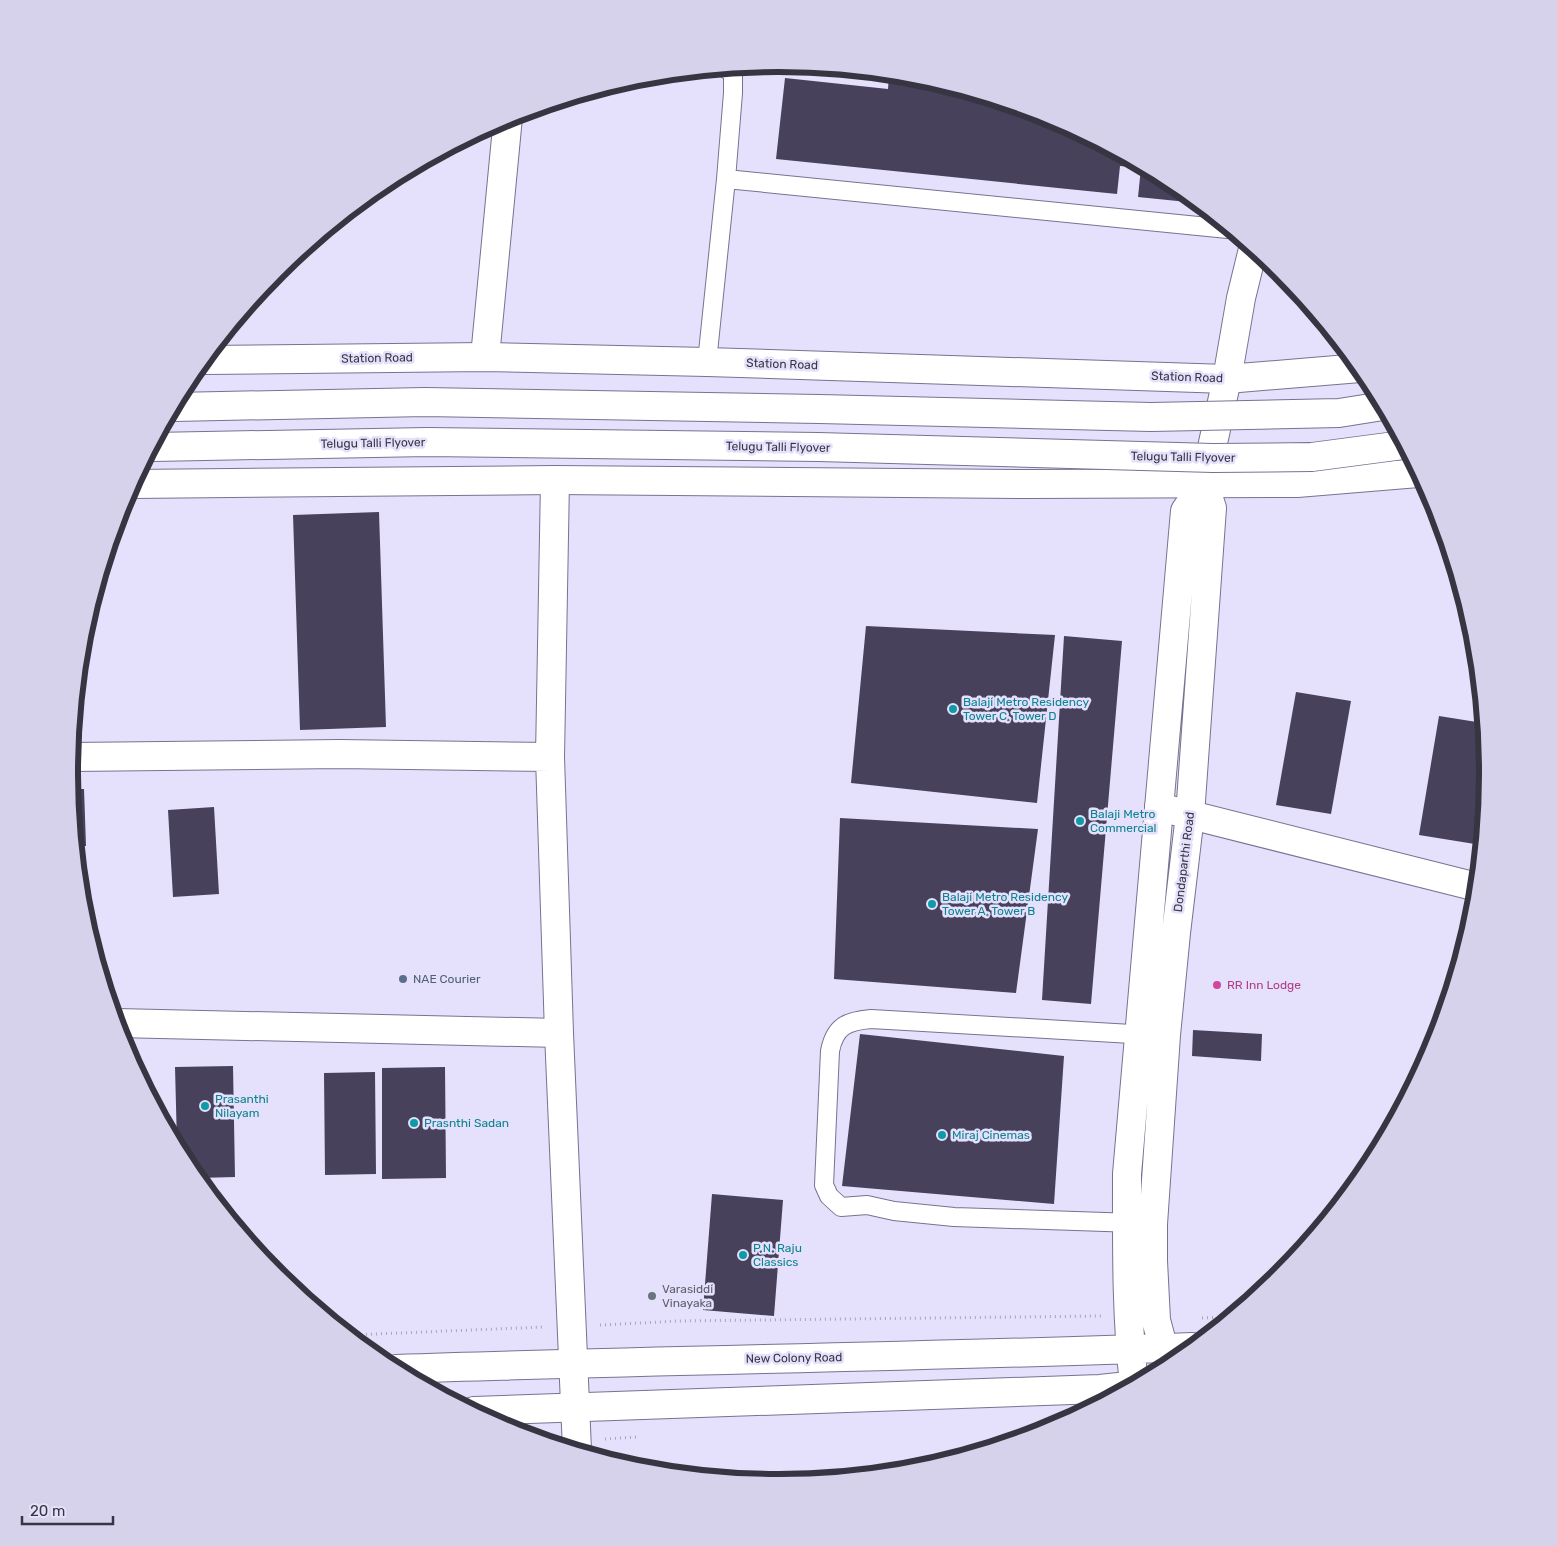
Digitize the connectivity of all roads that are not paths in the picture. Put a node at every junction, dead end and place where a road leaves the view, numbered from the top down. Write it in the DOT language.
graph roads {
  1 [pos="733,74"];
  2 [pos="507,127"];
  3 [pos="726,179"];
  4 [pos="1218,228"];
  5 [pos="1251,257"];
  6 [pos="485,357"];
  7 [pos="214,360"];
  8 [pos="707,362"];
  9 [pos="1350,369"];
  10 [pos="1227,379"];
  11 [pos="182,407"];
  12 [pos="1375,407"];
  13 [pos="1398,446"];
  14 [pos="159,447"];
  15 [pos="1412,474"];
  16 [pos="555,480"];
  17 [pos="141,484"];
  18 [pos="1204,484"];
  19 [pos="78,757"];
  20 [pos="550,757"];
  21 [pos="1159,807"];
  22 [pos="1190,815"];
  23 [pos="1470,885"];
  24 [pos="124,1023"];
  25 [pos="559,1033"];
  26 [pos="1139,1034"];
  27 [pos="1166,1035"];
  28 [pos="1140,1224"];
  29 [pos="1130,1349"];
  30 [pos="1166,1357"];
  31 [pos="574,1363"];
  32 [pos="410,1369"];
  33 [pos="1133,1377"];
  34 [pos="1114,1387"];
  35 [pos="575,1408"];
  36 [pos="490,1411"];
  37 [pos="577,1444"];
  1 -- 3 [label="lane"];
  2 -- 6 [label="main road"];
  3 -- 4 [label="lane"];
  3 -- 8 [label="lane"];
  5 -- 10 [label="main road"];
  6 -- 7 [label="main road, Station Road"];
  6 -- 8 [label="main road, Station Road"];
  8 -- 10 [label="main road, Station Road"];
  9 -- 10 [label="main road, Station Road"];
  10 -- 18 [label="main road"];
  11 -- 12 [label="main road, bridge"];
  13 -- 14 [label="main road, Telugu Talli Flyover, bridge"];
  15 -- 18 [label="main road"];
  16 -- 17 [label="main road"];
  16 -- 18 [label="main road"];
  16 -- 20 [label="main road"];
  18 -- 21 [label="main road"];
  18 -- 22 [label="main road, Dondaparthi Road"];
  19 -- 20 [label="main road"];
  20 -- 25 [label="main road"];
  21 -- 22 [label="main road"];
  21 -- 26 [label="main road"];
  22 -- 23 [label="main road"];
  22 -- 27 [label="main road, Dondaparthi Road"];
  24 -- 25 [label="main road"];
  25 -- 31 [label="main road"];
  26 -- 27 [label="lane"];
  26 -- 28 [label="main road"];
  26 -- 28 [label="lane"];
  27 -- 28 [label="main road, Dondaparthi Road"];
  28 -- 29 [label="main road"];
  28 -- 30 [label="main road, Dondaparthi Road"];
  29 -- 30 [label="main road, New Colony Road"];
  29 -- 31 [label="main road, New Colony Road"];
  29 -- 33 [label="main road"];
  31 -- 32 [label="main road, New Colony Road"];
  31 -- 35 [label="main road"];
  34 -- 35 [label="main road"];
  35 -- 36 [label="main road"];
  35 -- 37 [label="main road"];
}
